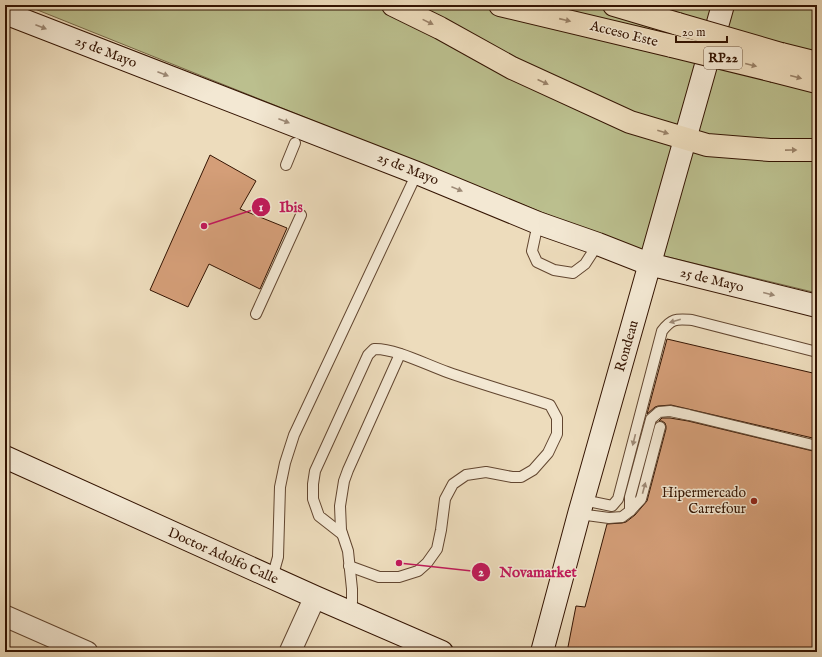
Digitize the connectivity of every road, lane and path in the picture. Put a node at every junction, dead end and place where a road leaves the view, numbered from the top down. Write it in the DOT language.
graph roads {
  1 [pos="393,5"];
  2 [pos="500,5"];
  3 [pos="614,5"];
  4 [pos="723,5"];
  5 [pos="5,13"];
  6 [pos="778,62"];
  7 [pos="817,62"];
  8 [pos="817,82"];
  9 [pos="685,138"];
  10 [pos="296,143"];
  11 [pos="817,150"];
  12 [pos="286,165"];
  13 [pos="417,173"];
  14 [pos="301,215"];
  15 [pos="538,223"];
  16 [pos="598,244"];
  17 [pos="649,264"];
  18 [pos="817,306"];
  19 [pos="256,314"];
  20 [pos="817,352"];
  21 [pos="400,354"];
  22 [pos="660,427"];
  23 [pos="817,446"];
  24 [pos="5,457"];
  25 [pos="581,507"];
  26 [pos="630,511"];
  27 [pos="342,534"];
  28 [pos="349,566"];
  29 [pos="272,578"];
  30 [pos="315,598"];
  31 [pos="349,612"];
  32 [pos="5,616"];
  33 [pos="86,652"];
  34 [pos="290,652"];
  35 [pos="442,652"];
  36 [pos="542,652"];
  1 -- 9 [label="highway, one-way"];
  2 -- 6 [label="highway, Acceso Este / RP22, one-way, bridge"];
  3 -- 6 [label="highway, Acceso Este / RP22, bridge"];
  4 -- 9 [label="street, Rondeau"];
  5 -- 13 [label="street, 25 de Mayo, one-way"];
  6 -- 7 [label="highway, Acceso Este / RP22"];
  6 -- 8 [label="highway, Acceso Este / RP22, one-way"];
  9 -- 11 [label="highway, one-way"];
  9 -- 17 [label="street, Rondeau"];
  10 -- 12 [label="lane"];
  13 -- 15 [label="street, 25 de Mayo, one-way"];
  13 -- 29 [label="lane"];
  14 -- 19 [label="lane"];
  15 -- 16 [label="street, 25 de Mayo"];
  15 -- 16 [label="lane"];
  16 -- 17 [label="street, 25 de Mayo"];
  17 -- 18 [label="street, 25 de Mayo, one-way"];
  17 -- 25 [label="street, Rondeau"];
  20 -- 25 [label="lane, one-way"];
  21 -- 27 [label="lane"];
  21 -- 27 [label="lane"];
  21 -- 28 [label="lane"];
  26 -- 22 [label="lane, one-way"];
  23 -- 26 [label="lane"];
  24 -- 29 [label="street, Doctor Adolfo Calle"];
  25 -- 26 [label="lane"];
  25 -- 36 [label="street, Rondeau"];
  27 -- 28 [label="lane"];
  28 -- 31 [label="lane"];
  29 -- 30 [label="street, Doctor Adolfo Calle"];
  30 -- 31 [label="street, Doctor Adolfo Calle"];
  30 -- 34 [label="street"];
  31 -- 35 [label="street, Doctor Adolfo Calle"];
  32 -- 33 [label="street"];
}
